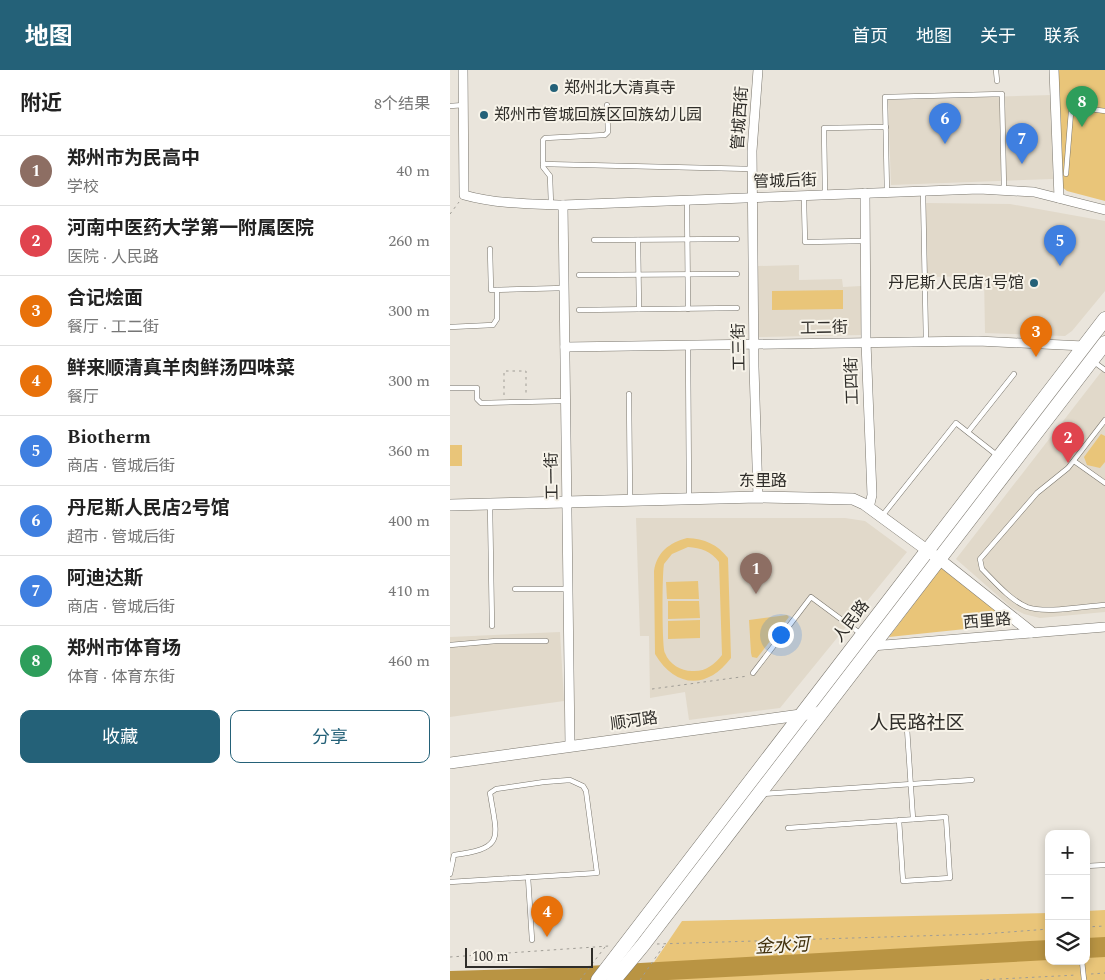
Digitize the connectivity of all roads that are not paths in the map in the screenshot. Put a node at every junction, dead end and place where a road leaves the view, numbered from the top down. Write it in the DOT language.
graph roads {
  1 [pos="463,70"];
  2 [pos="758,70"];
  3 [pos="996,70"];
  4 [pos="1054,70"];
  5 [pos="997,81"];
  6 [pos="464,105"];
  7 [pos="607,105"];
  8 [pos="450,106"];
  9 [pos="1105,111"];
  10 [pos="886,127"];
  11 [pos="543,164"];
  12 [pos="752,169"];
  13 [pos="1066,174"];
  14 [pos="1004,190"];
  15 [pos="923,191"];
  16 [pos="887,192"];
  17 [pos="865,193"];
  18 [pos="825,195"];
  19 [pos="753,198"];
  20 [pos="1059,198"];
  21 [pos="687,200"];
  22 [pos="804,200"];
  23 [pos="551,204"];
  24 [pos="563,205"];
  25 [pos="1105,210"];
  26 [pos="688,239"];
  27 [pos="737,239"];
  28 [pos="594,240"];
  29 [pos="638,240"];
  30 [pos="865,241"];
  31 [pos="490,249"];
  32 [pos="688,274"];
  33 [pos="737,274"];
  34 [pos="579,275"];
  35 [pos="638,275"];
  36 [pos="564,288"];
  37 [pos="497,290"];
  38 [pos="737,308"];
  39 [pos="639,309"];
  40 [pos="688,309"];
  41 [pos="579,310"];
  42 [pos="1105,319"];
  43 [pos="450,327"];
  44 [pos="866,342"];
  45 [pos="926,342"];
  46 [pos="1105,343"];
  47 [pos="754,344"];
  48 [pos="688,345"];
  49 [pos="1084,346"];
  50 [pos="565,347"];
  51 [pos="1092,360"];
  52 [pos="1105,370"];
  53 [pos="1014,374"];
  54 [pos="450,388"];
  55 [pos="629,394"];
  56 [pos="566,401"];
  57 [pos="1105,420"];
  58 [pos="968,432"];
  59 [pos="999,457"];
  60 [pos="1074,461"];
  61 [pos="1105,483"];
  62 [pos="758,497"];
  63 [pos="688,499"];
  64 [pos="630,500"];
  65 [pos="567,502"];
  66 [pos="490,504"];
  67 [pos="450,505"];
  68 [pos="869,508"];
  69 [pos="881,517"];
  70 [pos="927,550"];
  71 [pos="939,560"];
  72 [pos="515,589"];
  73 [pos="568,589"];
  74 [pos="1105,605"];
  75 [pos="492,626"];
  76 [pos="1105,627"];
  77 [pos="1031,632"];
  78 [pos="862,635"];
  79 [pos="546,641"];
  80 [pos="450,645"];
  81 [pos="872,646"];
  82 [pos="753,674"];
  83 [pos="822,712"];
  84 [pos="801,715"];
  85 [pos="908,728"];
  86 [pos="570,746"];
  87 [pos="450,763"];
  88 [pos="972,780"];
  89 [pos="911,784"];
  90 [pos="758,795"];
  91 [pos="913,819"];
  92 [pos="899,820"];
  93 [pos="788,828"];
  94 [pos="1105,865"];
  95 [pos="1090,866"];
  96 [pos="450,874"];
  97 [pos="528,877"];
  98 [pos="450,882"];
  99 [pos="532,940"];
  100 [pos="1082,965"];
  101 [pos="598,980"];
  102 [pos="614,980"];
  103 [pos="1084,980"];
  1 -- 6 [label="street"];
  2 -- 12 [label="street, 管城西街"];
  3 -- 5 [label="lane"];
  4 -- 20 [label="street"];
  6 -- 8 [label="lane"];
  6 -- 23 [label="street, 管城后街"];
  7 -- 11 [label="lane"];
  9 -- 13 [label="lane"];
  10 -- 14 [label="lane"];
  10 -- 16 [label="lane"];
  10 -- 18 [label="lane"];
  11 -- 12 [label="lane"];
  11 -- 23 [label="lane"];
  12 -- 19 [label="street, 管城西街"];
  14 -- 15 [label="street, 管城后街"];
  14 -- 20 [label="street, 管城后街"];
  15 -- 16 [label="street, 管城后街"];
  15 -- 45 [label="lane"];
  16 -- 17 [label="street, 管城后街"];
  17 -- 18 [label="street, 管城后街"];
  17 -- 30 [label="street, 工四街"];
  18 -- 19 [label="street, 管城后街"];
  19 -- 21 [label="street, 管城后街"];
  19 -- 47 [label="street, 工三街"];
  20 -- 25 [label="street, 管城后街"];
  21 -- 24 [label="street, 管城后街"];
  21 -- 26 [label="lane"];
  22 -- 30 [label="lane"];
  23 -- 24 [label="street, 管城后街"];
  24 -- 36 [label="street, 工一街"];
  26 -- 27 [label="lane"];
  26 -- 29 [label="lane"];
  26 -- 32 [label="lane"];
  28 -- 29 [label="lane"];
  29 -- 35 [label="lane"];
  30 -- 44 [label="street, 工四街"];
  31 -- 37 [label="lane"];
  32 -- 33 [label="lane"];
  32 -- 35 [label="lane"];
  32 -- 40 [label="lane"];
  34 -- 35 [label="lane"];
  35 -- 39 [label="lane"];
  36 -- 37 [label="lane"];
  36 -- 50 [label="street, 工一街"];
  37 -- 43 [label="lane"];
  38 -- 40 [label="lane"];
  39 -- 40 [label="lane"];
  39 -- 41 [label="lane"];
  42 -- 49 [label="main road, 人民路"];
  44 -- 45 [label="street, 工二街"];
  44 -- 47 [label="street, 工二街"];
  44 -- 68 [label="street, 工四街"];
  45 -- 49 [label="street, 工二街"];
  46 -- 51 [label="main road, 人民路"];
  47 -- 48 [label="street, 工二街"];
  47 -- 62 [label="street, 工三街"];
  48 -- 50 [label="street, 工二街"];
  48 -- 63 [label="lane"];
  49 -- 59 [label="main road, 人民路"];
  50 -- 56 [label="street, 工一街"];
  51 -- 52 [label="lane"];
  51 -- 71 [label="main road, 人民路"];
  53 -- 58 [label="lane"];
  54 -- 56 [label="lane"];
  55 -- 64 [label="lane"];
  56 -- 65 [label="street, 工一街"];
  57 -- 60 [label="lane"];
  58 -- 59 [label="lane"];
  58 -- 69 [label="lane"];
  59 -- 70 [label="main road, 人民路"];
  60 -- 61 [label="lane"];
  60 -- 74 [label="lane"];
  62 -- 63 [label="street, 东里路"];
  62 -- 68 [label="street, 东里路"];
  63 -- 64 [label="street, 东里路"];
  64 -- 65 [label="street, 东里路"];
  65 -- 66 [label="street, 东里路"];
  65 -- 73 [label="street, 工一街"];
  66 -- 67 [label="street, 东里路"];
  66 -- 75 [label="lane"];
  68 -- 69 [label="street, 东里路"];
  69 -- 70 [label="street, 东里路"];
  70 -- 71 [label="street, 东里路"];
  70 -- 78 [label="main road, 人民路"];
  71 -- 77 [label="street, 东里路"];
  71 -- 81 [label="main road, 人民路"];
  72 -- 73 [label="lane"];
  73 -- 86 [label="street, 工一街"];
  76 -- 77 [label="street, 西里路"];
  77 -- 81 [label="street, 西里路"];
  78 -- 82 [label="lane"];
  78 -- 84 [label="main road, 人民路"];
  79 -- 80 [label="lane"];
  81 -- 83 [label="main road, 人民路"];
  83 -- 84 [label="street, 顺河路"];
  83 -- 90 [label="main road, 人民路"];
  84 -- 86 [label="street, 顺河路"];
  84 -- 101 [label="main road, 人民路"];
  85 -- 89 [label="lane"];
  86 -- 87 [label="street, 顺河路"];
  88 -- 89 [label="lane"];
  89 -- 90 [label="lane"];
  89 -- 91 [label="lane"];
  90 -- 102 [label="main road, 人民路"];
  91 -- 92 [label="lane"];
  91 -- 92 [label="lane"];
  92 -- 93 [label="lane"];
  94 -- 95 [label="lane"];
  96 -- 97 [label="lane"];
  97 -- 98 [label="lane"];
  97 -- 99 [label="lane"];
  100 -- 103 [label="lane, bridge"];
}
